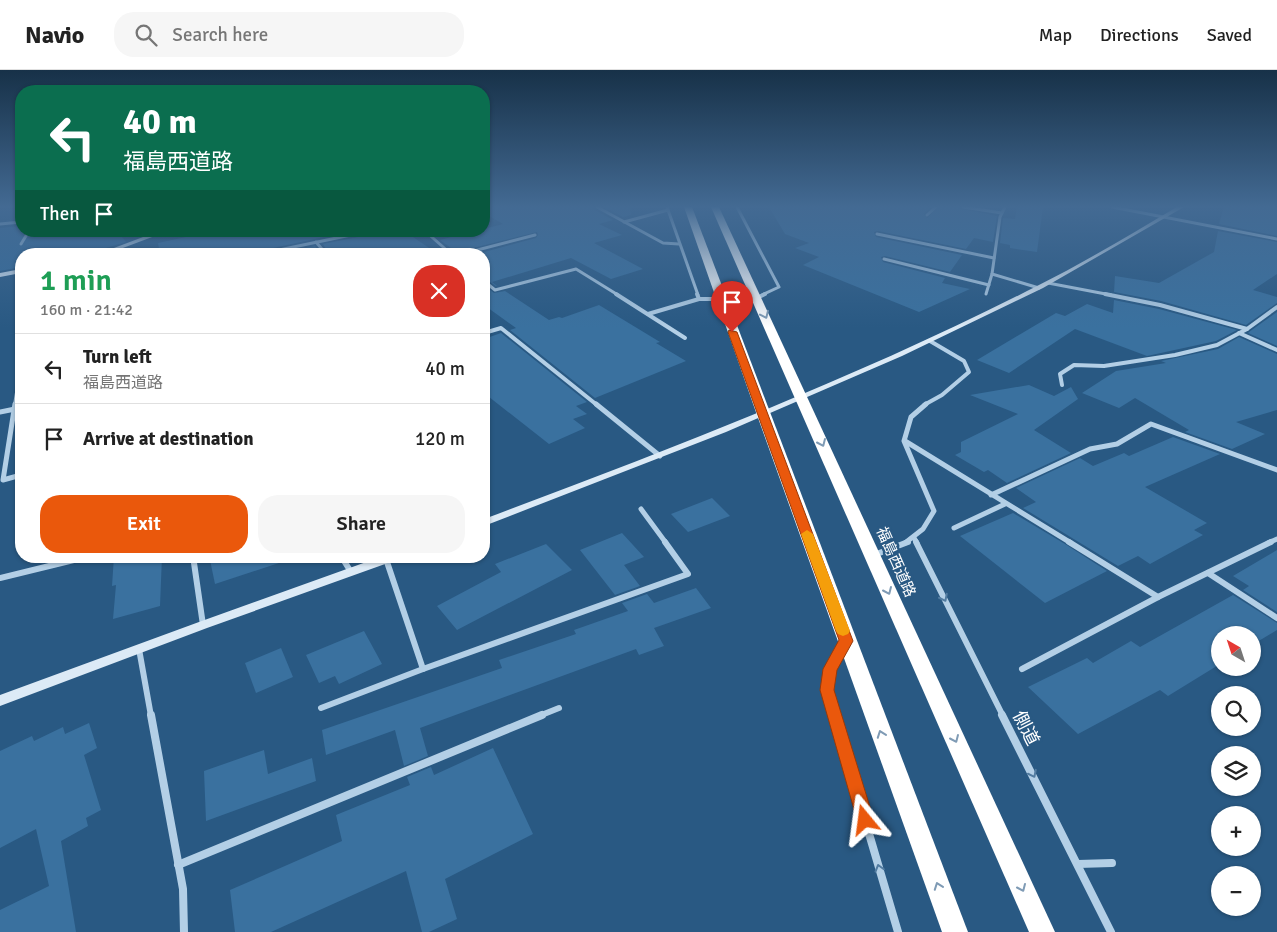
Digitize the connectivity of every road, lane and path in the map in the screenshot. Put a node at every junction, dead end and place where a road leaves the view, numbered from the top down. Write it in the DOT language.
graph roads {
  1 [pos="680,247"];
  2 [pos="702,247"];
  3 [pos="733,247"];
  4 [pos="758,247"];
  5 [pos="941,247"];
  6 [pos="996,247"];
  7 [pos="1111,247"];
  8 [pos="994,258"];
  9 [pos="884,259"];
  10 [pos="15,272"];
  11 [pos="0,274"];
  12 [pos="992,274"];
  13 [pos="1048,283"];
  14 [pos="989,285"];
  15 [pos="490,286"];
  16 [pos="1039,288"];
  17 [pos="986,294"];
  18 [pos="756,298"];
  19 [pos="699,299"];
  20 [pos="720,299"];
  21 [pos="1277,308"];
  22 [pos="648,314"];
  23 [pos="1247,329"];
  24 [pos="490,331"];
  25 [pos="1240,333"];
  26 [pos="685,338"];
  27 [pos="930,341"];
  28 [pos="1277,350"];
  29 [pos="1062,385"];
  30 [pos="803,398"];
  31 [pos="15,409"];
  32 [pos="0,412"];
  33 [pos="763,415"];
  34 [pos="904,441"];
  35 [pos="660,456"];
  36 [pos="1277,470"];
  37 [pos="15,477"];
  38 [pos="991,495"];
  39 [pos="1005,504"];
  40 [pos="641,509"];
  41 [pos="490,521"];
  42 [pos="954,528"];
  43 [pos="914,538"];
  44 [pos="1277,539"];
  45 [pos="873,556"];
  46 [pos="61,563"];
  47 [pos="194,563"];
  48 [pos="345,563"];
  49 [pos="376,563"];
  50 [pos="391,563"];
  51 [pos="351,572"];
  52 [pos="1208,573"];
  53 [pos="0,578"];
  54 [pos="1158,597"];
  55 [pos="1277,618"];
  56 [pos="202,625"];
  57 [pos="846,641"];
  58 [pos="140,649"];
  59 [pos="423,669"];
  60 [pos="1022,669"];
  61 [pos="0,702"];
  62 [pos="321,708"];
  63 [pos="559,708"];
  64 [pos="1112,863"];
  65 [pos="1078,864"];
  66 [pos="178,865"];
  67 [pos="184,932"];
  68 [pos="898,932"];
  69 [pos="955,932"];
  70 [pos="1042,932"];
  71 [pos="1111,932"];
  1 -- 19 [label="street"];
  2 -- 20 [label="highway"];
  3 -- 18 [label="highway, 福島西道路"];
  4 -- 18 [label="street"];
  5 -- 8 [label="street"];
  6 -- 8 [label="street"];
  7 -- 13 [label="street"];
  8 -- 12 [label="street"];
  9 -- 14 [label="street"];
  10 -- 11 [label="street"];
  12 -- 14 [label="street"];
  12 -- 16 [label="street"];
  13 -- 16 [label="street"];
  13 -- 23 [label="street"];
  14 -- 17 [label="street"];
  15 -- 22 [label="street"];
  16 -- 27 [label="street"];
  18 -- 30 [label="highway, 福島西道路, one-way"];
  19 -- 20 [label="street"];
  19 -- 22 [label="street"];
  20 -- 33 [label="highway"];
  21 -- 23 [label="street"];
  22 -- 26 [label="street"];
  23 -- 25 [label="street"];
  24 -- 35 [label="street"];
  25 -- 28 [label="street"];
  25 -- 29 [label="street"];
  27 -- 30 [label="street"];
  27 -- 34 [label="street"];
  30 -- 33 [label="street"];
  30 -- 45 [label="highway, 福島西道路, one-way"];
  31 -- 32 [label="street"];
  31 -- 37 [label="street"];
  33 -- 35 [label="street"];
  33 -- 57 [label="highway"];
  34 -- 38 [label="street"];
  34 -- 43 [label="street"];
  35 -- 41 [label="street"];
  36 -- 38 [label="street"];
  38 -- 39 [label="street"];
  39 -- 42 [label="street"];
  39 -- 54 [label="street"];
  40 -- 59 [label="street"];
  43 -- 45 [label="street"];
  43 -- 65 [label="street, 側道, one-way"];
  44 -- 52 [label="street"];
  45 -- 70 [label="highway, 福島西道路, one-way"];
  46 -- 53 [label="street"];
  47 -- 56 [label="street"];
  48 -- 51 [label="street"];
  49 -- 51 [label="street"];
  50 -- 59 [label="street"];
  51 -- 56 [label="street"];
  52 -- 54 [label="street"];
  52 -- 55 [label="street"];
  54 -- 60 [label="street"];
  56 -- 58 [label="street"];
  68 -- 57 [label="street, one-way"];
  69 -- 57 [label="highway, one-way"];
  58 -- 61 [label="street"];
  58 -- 66 [label="street"];
  59 -- 62 [label="street"];
  63 -- 66 [label="street"];
  64 -- 65 [label="street"];
  65 -- 71 [label="street, 側道"];
  66 -- 67 [label="street"];
}
